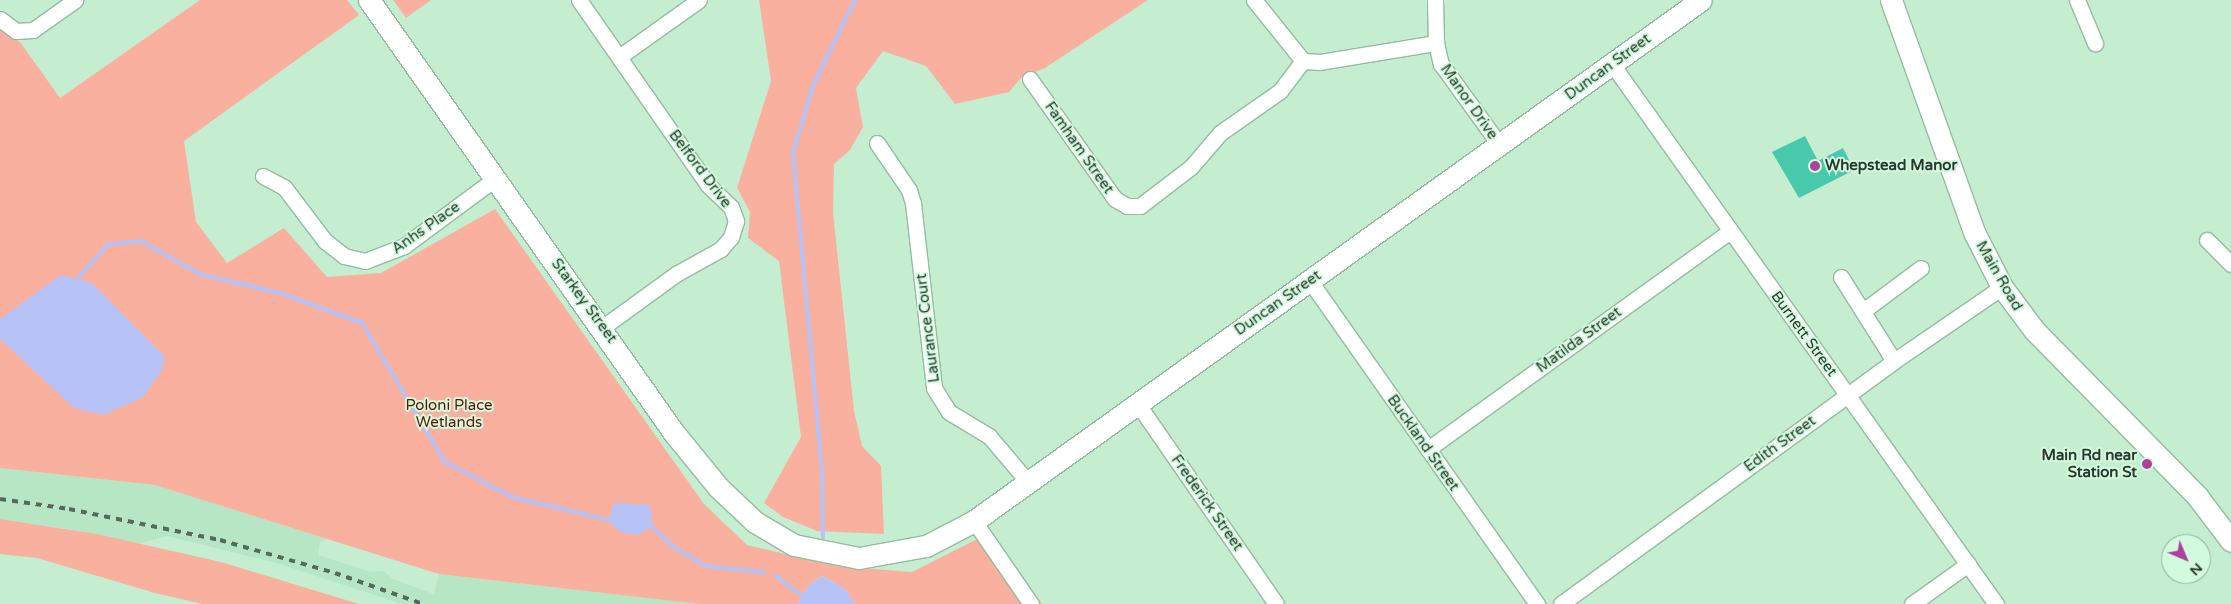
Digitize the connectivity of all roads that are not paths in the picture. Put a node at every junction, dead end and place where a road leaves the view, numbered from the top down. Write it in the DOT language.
graph roads {
  1 [pos="75,0"];
  2 [pos="369,0"];
  3 [pos="579,0"];
  4 [pos="699,0"];
  5 [pos="1254,0"];
  6 [pos="1435,0"];
  7 [pos="1701,0"];
  8 [pos="1891,0"];
  9 [pos="2077,0"];
  10 [pos="0,20"];
  11 [pos="2096,43"];
  12 [pos="1436,44"];
  13 [pos="619,57"];
  14 [pos="1303,61"];
  15 [pos="1612,64"];
  16 [pos="1030,79"];
  17 [pos="877,143"];
  18 [pos="1498,144"];
  19 [pos="263,176"];
  20 [pos="496,178"];
  21 [pos="1730,231"];
  22 [pos="2207,240"];
  23 [pos="2231,264"];
  24 [pos="1921,268"];
  25 [pos="1841,276"];
  26 [pos="1310,281"];
  27 [pos="2002,288"];
  28 [pos="1863,311"];
  29 [pos="603,327"];
  30 [pos="1894,360"];
  31 [pos="1847,395"];
  32 [pos="1137,403"];
  33 [pos="1428,449"];
  34 [pos="1028,482"];
  35 [pos="2196,496"];
  36 [pos="974,521"];
  37 [pos="2231,523"];
  38 [pos="2231,541"];
  39 [pos="836,556"];
  40 [pos="1968,564"];
  41 [pos="1032,604"];
  42 [pos="1276,604"];
  43 [pos="1537,604"];
  44 [pos="1561,604"];
  45 [pos="1912,604"];
  46 [pos="1996,604"];
  1 -- 10 [label="street"];
  2 -- 20 [label="street, Starkey Street"];
  3 -- 13 [label="street, Belford Drive"];
  4 -- 13 [label="street"];
  5 -- 14 [label="street"];
  6 -- 12 [label="street, Manor Drive"];
  7 -- 15 [label="street, Duncan Street"];
  8 -- 27 [label="street, Main Road"];
  9 -- 11 [label="street"];
  12 -- 14 [label="street"];
  12 -- 18 [label="street, Manor Drive"];
  13 -- 29 [label="street, Belford Drive"];
  14 -- 16 [label="street, Famham Street"];
  15 -- 18 [label="street, Duncan Street"];
  15 -- 21 [label="street, Burnett Street"];
  17 -- 34 [label="street, Laurance Court"];
  18 -- 26 [label="street, Duncan Street"];
  19 -- 20 [label="street, Anhs Place"];
  20 -- 29 [label="street, Starkey Street"];
  21 -- 31 [label="street, Burnett Street"];
  21 -- 33 [label="street, Matilda Street"];
  22 -- 23 [label="street"];
  24 -- 28 [label="street"];
  25 -- 28 [label="street"];
  26 -- 32 [label="street, Duncan Street"];
  26 -- 33 [label="street, Buckland Street"];
  27 -- 30 [label="street, Edith Street"];
  27 -- 35 [label="street, Main Road"];
  28 -- 30 [label="street"];
  29 -- 39 [label="street, Starkey Street"];
  30 -- 31 [label="street, Edith Street"];
  31 -- 40 [label="street, Burnett Street"];
  31 -- 44 [label="street, Edith Street"];
  32 -- 34 [label="street, Duncan Street"];
  32 -- 42 [label="street, Frederick Street"];
  33 -- 43 [label="street, Buckland Street"];
  34 -- 36 [label="street, Duncan Street"];
  35 -- 37 [label="street, Main Road"];
  35 -- 38 [label="street, Main Road"];
  36 -- 39 [label="street, Duncan Street"];
  36 -- 41 [label="street"];
  40 -- 45 [label="street"];
  40 -- 46 [label="street, Burnett Street"];
}
